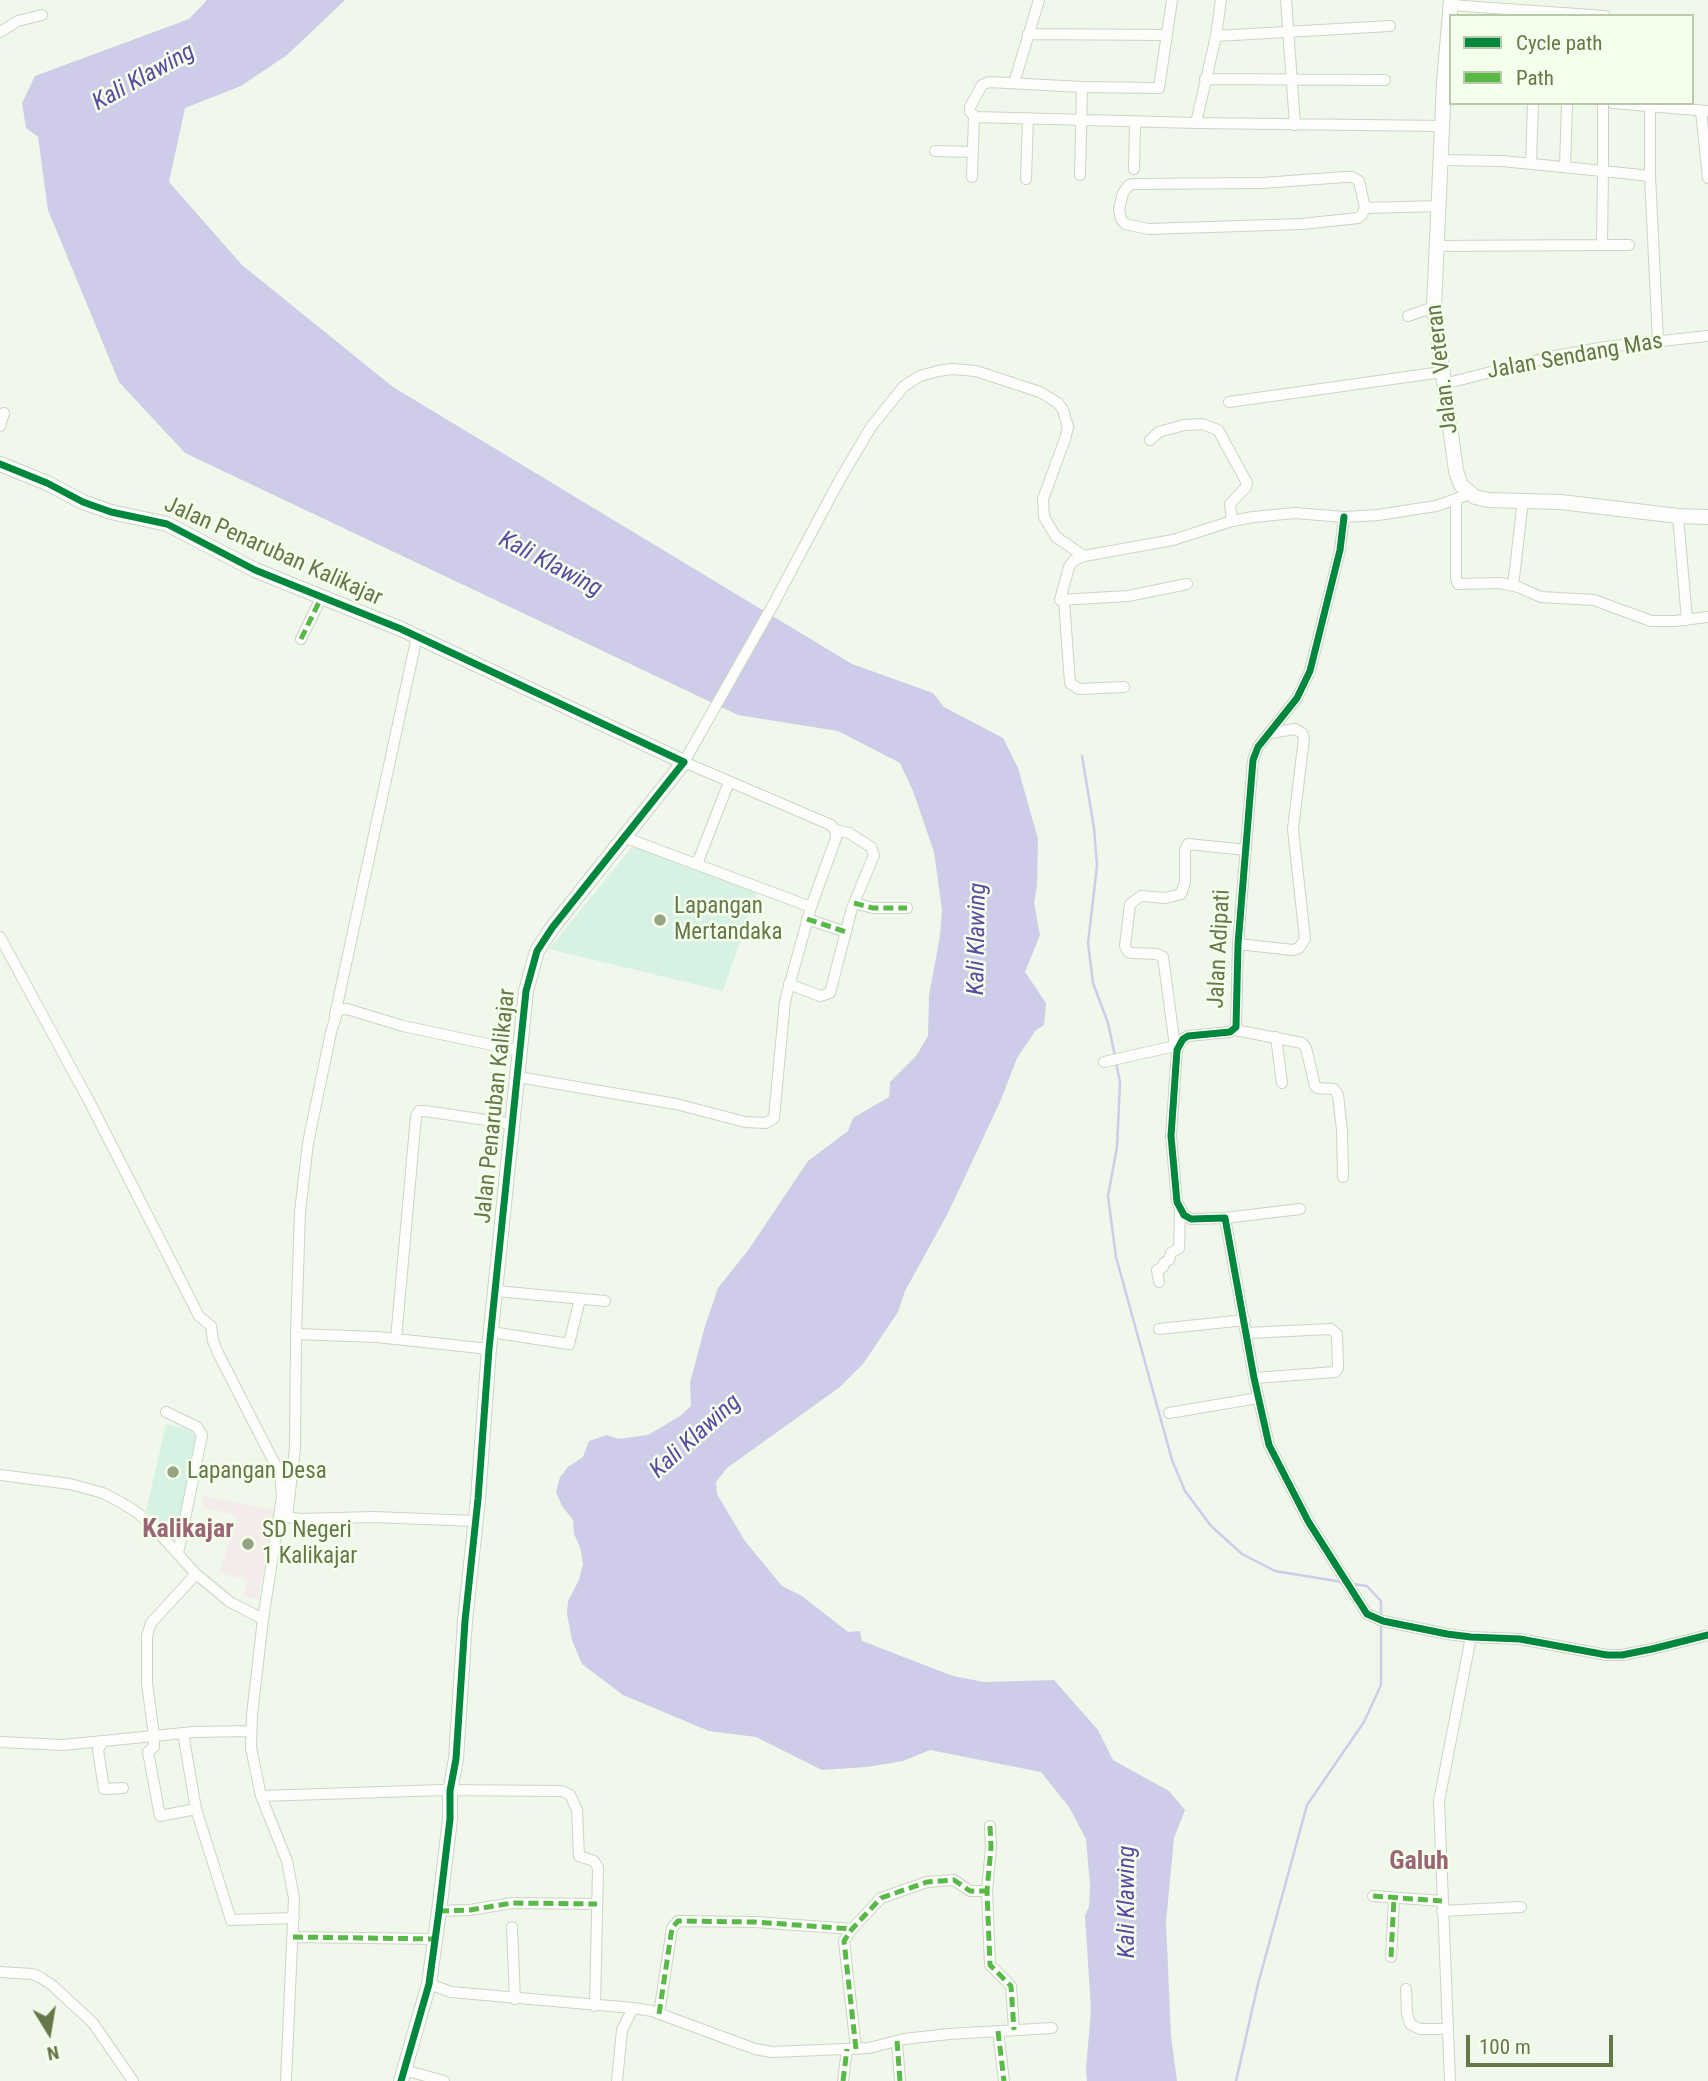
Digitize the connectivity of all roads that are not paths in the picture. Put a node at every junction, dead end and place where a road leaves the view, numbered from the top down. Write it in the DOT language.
graph roads {
  1 [pos="1039,0"];
  2 [pos="1172,0"];
  3 [pos="1221,0"];
  4 [pos="1286,0"];
  5 [pos="1552,0"];
  6 [pos="1450,2"];
  7 [pos="1551,14"];
  8 [pos="43,15"];
  9 [pos="1449,17"];
  10 [pos="1390,26"];
  11 [pos="0,32"];
  12 [pos="1028,33"];
  13 [pos="1288,33"];
  14 [pos="1167,35"];
  15 [pos="1216,36"];
  16 [pos="1205,79"];
  17 [pos="1385,80"];
  18 [pos="1292,81"];
  19 [pos="1014,83"];
  20 [pos="1082,87"];
  21 [pos="1533,105"];
  22 [pos="1567,105"];
  23 [pos="1603,105"];
  24 [pos="1632,105"];
  25 [pos="1650,107"];
  26 [pos="1705,111"];
  27 [pos="974,116"];
  28 [pos="1028,118"];
  29 [pos="1082,119"];
  30 [pos="1135,122"];
  31 [pos="1196,123"];
  32 [pos="1295,125"];
  33 [pos="1442,125"];
  34 [pos="935,151"];
  35 [pos="973,152"];
  36 [pos="1441,160"];
  37 [pos="1531,163"];
  38 [pos="1565,167"];
  39 [pos="1134,169"];
  40 [pos="1604,171"];
  41 [pos="1080,175"];
  42 [pos="1650,176"];
  43 [pos="972,177"];
  44 [pos="1708,177"];
  45 [pos="1026,179"];
  46 [pos="1439,206"];
  47 [pos="1365,208"];
  48 [pos="1602,244"];
  49 [pos="1629,244"];
  50 [pos="1437,246"];
  51 [pos="1434,307"];
  52 [pos="1408,316"];
  53 [pos="1708,336"];
  54 [pos="1658,341"];
  55 [pos="1443,378"];
  56 [pos="1229,402"];
  57 [pos="4,413"];
  58 [pos="0,426"];
  59 [pos="1150,440"];
  60 [pos="0,464"];
  61 [pos="1470,494"];
  62 [pos="1456,500"];
  63 [pos="1523,500"];
  64 [pos="1678,516"];
  65 [pos="1344,517"];
  66 [pos="1708,517"];
  67 [pos="1232,521"];
  68 [pos="1084,556"];
  69 [pos="1187,584"];
  70 [pos="1513,586"];
  71 [pos="321,598"];
  72 [pos="1064,601"];
  73 [pos="1708,617"];
  74 [pos="1686,620"];
  75 [pos="416,636"];
  76 [pos="301,639"];
  77 [pos="1124,687"];
  78 [pos="1270,733"];
  79 [pos="684,762"];
  80 [pos="729,782"];
  81 [pos="835,830"];
  82 [pos="625,838"];
  83 [pos="1246,850"];
  84 [pos="697,864"];
  85 [pos="854,903"];
  86 [pos="811,906"];
  87 [pos="907,908"];
  88 [pos="807,919"];
  89 [pos="846,932"];
  90 [pos="0,937"];
  91 [pos="1238,944"];
  92 [pos="789,984"];
  93 [pos="335,1015"];
  94 [pos="1235,1030"];
  95 [pos="1276,1037"];
  96 [pos="1176,1048"];
  97 [pos="520,1051"];
  98 [pos="1104,1062"];
  99 [pos="518,1077"];
  100 [pos="1282,1083"];
  101 [pos="513,1124"];
  102 [pos="1343,1177"];
  103 [pos="1300,1209"];
  104 [pos="1180,1210"];
  105 [pos="1225,1218"];
  106 [pos="1159,1282"];
  107 [pos="496,1291"];
  108 [pos="580,1299"];
  109 [pos="605,1301"];
  110 [pos="1245,1320"];
  111 [pos="1160,1329"];
  112 [pos="491,1332"];
  113 [pos="1247,1333"];
  114 [pos="296,1334"];
  115 [pos="396,1339"];
  116 [pos="489,1349"];
  117 [pos="1254,1378"];
  118 [pos="1258,1398"];
  119 [pos="166,1412"];
  120 [pos="1169,1413"];
  121 [pos="0,1475"];
  122 [pos="283,1516"];
  123 [pos="474,1521"];
  124 [pos="178,1553"];
  125 [pos="196,1574"];
  126 [pos="263,1619"];
  127 [pos="1708,1635"];
  128 [pos="1471,1637"];
  129 [pos="251,1731"];
  130 [pos="183,1733"];
  131 [pos="154,1736"];
  132 [pos="0,1742"];
  133 [pos="102,1742"];
  134 [pos="122,1788"];
  135 [pos="450,1791"];
  136 [pos="264,1796"];
  137 [pos="196,1808"];
  138 [pos="990,1826"];
  139 [pos="986,1891"];
  140 [pos="1373,1896"];
  141 [pos="1394,1898"];
  142 [pos="597,1904"];
  143 [pos="1442,1906"];
  144 [pos="1521,1907"];
  145 [pos="439,1911"];
  146 [pos="294,1918"];
  147 [pos="512,1927"];
  148 [pos="852,1929"];
  149 [pos="293,1937"];
  150 [pos="435,1939"];
  151 [pos="1391,1957"];
  152 [pos="0,1972"];
  153 [pos="429,1984"];
  154 [pos="1406,1989"];
  155 [pos="515,1999"];
  156 [pos="595,2006"];
  157 [pos="633,2007"];
  158 [pos="659,2014"];
  159 [pos="1052,2028"];
  160 [pos="1448,2029"];
  161 [pos="1014,2030"];
  162 [pos="998,2031"];
  163 [pos="897,2041"];
  164 [pos="852,2049"];
  165 [pos="403,2075"];
  166 [pos="133,2081"];
  167 [pos="286,2081"];
  168 [pos="444,2081"];
  169 [pos="617,2081"];
  170 [pos="843,2081"];
  171 [pos="900,2081"];
  172 [pos="1004,2081"];
  173 [pos="1450,2081"];
  1 -- 12 [label="street"];
  2 -- 14 [label="street"];
  3 -- 15 [label="street"];
  4 -- 13 [label="street"];
  5 -- 7 [label="street"];
  6 -- 7 [label="street"];
  8 -- 11 [label="street"];
  9 -- 33 [label="street, Jalan. Veteran"];
  10 -- 13 [label="street"];
  12 -- 14 [label="street"];
  12 -- 19 [label="street"];
  13 -- 15 [label="street"];
  13 -- 18 [label="street"];
  14 -- 20 [label="street"];
  15 -- 16 [label="street"];
  16 -- 18 [label="street"];
  16 -- 31 [label="street"];
  17 -- 18 [label="street"];
  18 -- 32 [label="street"];
  19 -- 20 [label="street"];
  19 -- 27 [label="street"];
  20 -- 29 [label="street"];
  21 -- 37 [label="street"];
  22 -- 38 [label="street"];
  23 -- 40 [label="street"];
  24 -- 25 [label="street"];
  25 -- 26 [label="street"];
  25 -- 42 [label="street"];
  26 -- 44 [label="street"];
  27 -- 28 [label="street"];
  27 -- 35 [label="street"];
  28 -- 29 [label="street"];
  28 -- 45 [label="street"];
  29 -- 30 [label="street"];
  29 -- 41 [label="street"];
  30 -- 31 [label="street"];
  30 -- 39 [label="street"];
  31 -- 32 [label="street"];
  32 -- 33 [label="street"];
  33 -- 36 [label="street, Jalan. Veteran"];
  34 -- 35 [label="street"];
  35 -- 43 [label="street"];
  36 -- 37 [label="street"];
  36 -- 46 [label="street, Jalan. Veteran"];
  37 -- 38 [label="street"];
  38 -- 40 [label="street"];
  40 -- 42 [label="street"];
  40 -- 48 [label="street"];
  42 -- 54 [label="street"];
  46 -- 47 [label="street"];
  46 -- 50 [label="street, Jalan. Veteran"];
  47 -- 47 [label="street"];
  48 -- 49 [label="street"];
  48 -- 50 [label="street"];
  50 -- 51 [label="street, Jalan. Veteran"];
  51 -- 52 [label="street"];
  51 -- 55 [label="street, Jalan. Veteran"];
  53 -- 54 [label="street, Jalan Sendang Mas"];
  54 -- 55 [label="street, Jalan Sendang Mas"];
  55 -- 56 [label="street, Jalan Sendang Mas"];
  55 -- 61 [label="street, Jalan. Veteran"];
  57 -- 58 [label="street"];
  59 -- 67 [label="street"];
  60 -- 71 [label="street, Jalan Penaruban Kalikajar"];
  61 -- 62 [label="street"];
  61 -- 63 [label="street"];
  62 -- 65 [label="street"];
  62 -- 70 [label="street"];
  63 -- 64 [label="street"];
  63 -- 70 [label="street"];
  64 -- 66 [label="street"];
  64 -- 74 [label="street"];
  65 -- 67 [label="street"];
  65 -- 78 [label="street, Jalan Adipati"];
  67 -- 68 [label="street"];
  68 -- 72 [label="street"];
  68 -- 79 [label="street"];
  69 -- 72 [label="street"];
  70 -- 74 [label="street"];
  71 -- 75 [label="street, Jalan Penaruban Kalikajar"];
  71 -- 76 [label="street"];
  72 -- 77 [label="street"];
  73 -- 74 [label="street"];
  75 -- 79 [label="street, Jalan Penaruban Kalikajar"];
  75 -- 93 [label="street"];
  78 -- 83 [label="street, Jalan Adipati"];
  78 -- 91 [label="street"];
  79 -- 80 [label="street"];
  79 -- 82 [label="street, Jalan Penaruban Kalikajar"];
  80 -- 81 [label="street"];
  80 -- 84 [label="street"];
  81 -- 85 [label="street"];
  81 -- 86 [label="street"];
  82 -- 84 [label="street"];
  82 -- 97 [label="street, Jalan Penaruban Kalikajar"];
  83 -- 91 [label="street, Jalan Adipati"];
  83 -- 96 [label="street"];
  84 -- 86 [label="street"];
  85 -- 87 [label="street"];
  85 -- 89 [label="street"];
  86 -- 88 [label="street"];
  88 -- 89 [label="street"];
  88 -- 92 [label="street"];
  89 -- 92 [label="street"];
  90 -- 122 [label="street"];
  91 -- 94 [label="street, Jalan Adipati"];
  92 -- 99 [label="street"];
  93 -- 97 [label="street"];
  93 -- 114 [label="street"];
  94 -- 95 [label="street"];
  94 -- 96 [label="street, Jalan Adipati"];
  95 -- 100 [label="street"];
  95 -- 102 [label="street"];
  96 -- 98 [label="street, Jalan Adipati"];
  96 -- 104 [label="street"];
  97 -- 99 [label="street, Jalan Penaruban Kalikajar"];
  99 -- 101 [label="street, Jalan Penaruban Kalikajar"];
  101 -- 107 [label="street, Jalan Penaruban Kalikajar"];
  101 -- 115 [label="street"];
  103 -- 105 [label="street"];
  104 -- 105 [label="street"];
  104 -- 106 [label="street"];
  105 -- 110 [label="street"];
  107 -- 108 [label="street"];
  107 -- 112 [label="street, Jalan Penaruban Kalikajar"];
  108 -- 109 [label="street"];
  108 -- 112 [label="street"];
  110 -- 111 [label="street"];
  110 -- 113 [label="street"];
  112 -- 116 [label="street, Jalan Penaruban Kalikajar"];
  113 -- 117 [label="street"];
  113 -- 117 [label="street"];
  114 -- 115 [label="street"];
  114 -- 122 [label="street"];
  115 -- 116 [label="street"];
  116 -- 123 [label="street, Jalan Penaruban Kalikajar"];
  117 -- 118 [label="street"];
  118 -- 120 [label="street"];
  118 -- 128 [label="street"];
  119 -- 124 [label="street"];
  121 -- 124 [label="street"];
  122 -- 123 [label="street"];
  122 -- 126 [label="street"];
  123 -- 135 [label="street, Jalan Penaruban Kalikajar"];
  124 -- 125 [label="street"];
  125 -- 126 [label="street"];
  125 -- 131 [label="street"];
  126 -- 129 [label="street"];
  127 -- 128 [label="street"];
  128 -- 143 [label="street"];
  129 -- 130 [label="street"];
  129 -- 136 [label="street"];
  130 -- 131 [label="street"];
  130 -- 137 [label="street"];
  131 -- 133 [label="street"];
  131 -- 137 [label="street"];
  132 -- 133 [label="street"];
  133 -- 134 [label="street"];
  135 -- 136 [label="street"];
  135 -- 142 [label="street"];
  135 -- 145 [label="street, Jalan Penaruban Kalikajar"];
  136 -- 146 [label="street"];
  137 -- 146 [label="street"];
  138 -- 139 [label="street"];
  139 -- 148 [label="street"];
  139 -- 161 [label="street"];
  140 -- 141 [label="street"];
  141 -- 143 [label="street"];
  141 -- 151 [label="street"];
  142 -- 145 [label="street"];
  142 -- 156 [label="street"];
  143 -- 144 [label="street"];
  143 -- 160 [label="street"];
  145 -- 150 [label="street, Jalan Penaruban Kalikajar"];
  146 -- 149 [label="street"];
  147 -- 155 [label="street"];
  148 -- 158 [label="street"];
  148 -- 164 [label="street"];
  149 -- 150 [label="street"];
  149 -- 167 [label="street"];
  150 -- 153 [label="street, Jalan Penaruban Kalikajar"];
  152 -- 166 [label="street"];
  153 -- 155 [label="street"];
  153 -- 165 [label="street, Jalan Penaruban Kalikajar"];
  154 -- 160 [label="street"];
  155 -- 156 [label="street"];
  156 -- 157 [label="street"];
  157 -- 158 [label="street"];
  157 -- 169 [label="street"];
  158 -- 164 [label="street"];
  159 -- 161 [label="street"];
  160 -- 173 [label="street"];
  161 -- 162 [label="street"];
  162 -- 163 [label="street"];
  162 -- 172 [label="street"];
  163 -- 164 [label="street"];
  163 -- 171 [label="street"];
  164 -- 170 [label="street"];
  165 -- 168 [label="street"];
}
